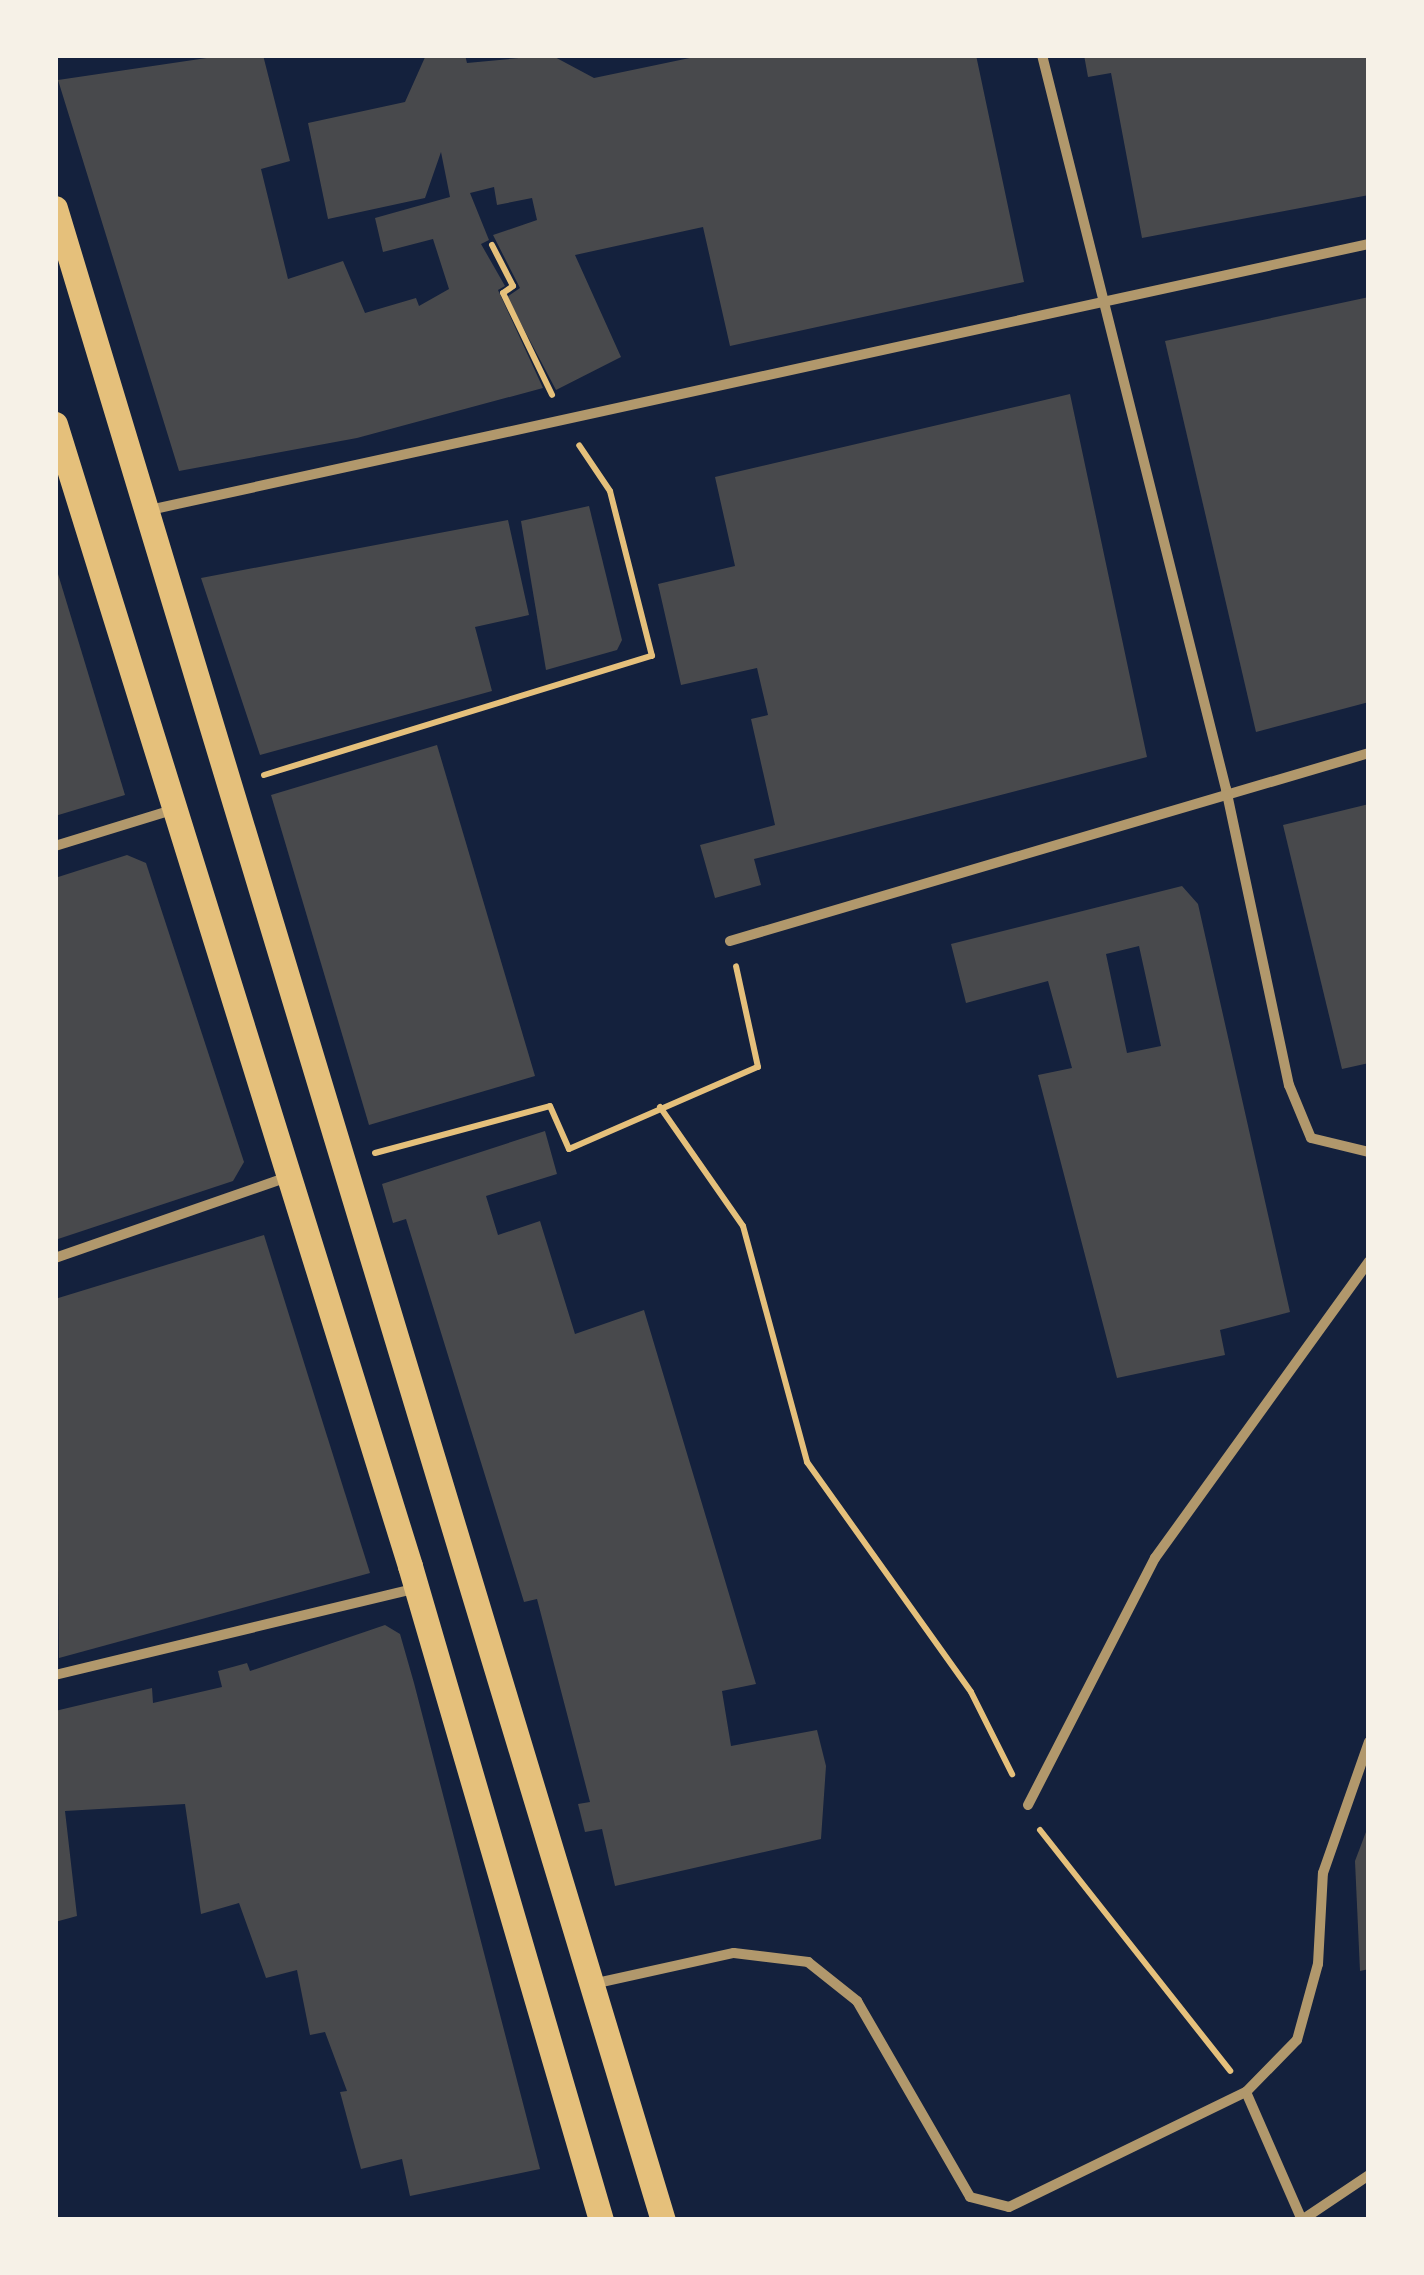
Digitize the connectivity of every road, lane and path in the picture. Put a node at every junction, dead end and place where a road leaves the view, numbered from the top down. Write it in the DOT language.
graph roads {
  1 [pos="1042,55"];
  2 [pos="55,208"];
  3 [pos="492,244"];
  4 [pos="1369,244"];
  5 [pos="1104,300"];
  6 [pos="55,424"];
  7 [pos="566,424"];
  8 [pos="140,512"];
  9 [pos="1369,753"];
  10 [pos="1226,789"];
  11 [pos="226,791"];
  12 [pos="169,811"];
  13 [pos="55,846"];
  14 [pos="730,941"];
  15 [pos="660,1108"];
  16 [pos="1369,1152"];
  17 [pos="341,1159"];
  18 [pos="288,1177"];
  19 [pos="55,1258"];
  20 [pos="1369,1261"];
  21 [pos="416,1588"];
  22 [pos="55,1675"];
  23 [pos="1369,1742"];
  24 [pos="1028,1805"];
  25 [pos="597,1983"];
  26 [pos="1246,2092"];
  27 [pos="1369,2175"];
  28 [pos="601,2220"];
  29 [pos="662,2220"];
  30 [pos="1302,2220"];
  1 -- 5 [label="street"];
  2 -- 8 [label="main road"];
  3 -- 7 [label="path"];
  4 -- 5 [label="street"];
  5 -- 7 [label="street"];
  5 -- 10 [label="street"];
  6 -- 12 [label="main road"];
  7 -- 8 [label="street"];
  7 -- 11 [label="path"];
  8 -- 11 [label="main road"];
  9 -- 10 [label="street"];
  10 -- 14 [label="street"];
  10 -- 16 [label="street"];
  11 -- 17 [label="main road"];
  12 -- 13 [label="street"];
  12 -- 18 [label="main road"];
  14 -- 15 [label="path"];
  15 -- 17 [label="path"];
  15 -- 24 [label="path"];
  17 -- 25 [label="main road"];
  18 -- 19 [label="street"];
  18 -- 21 [label="main road"];
  20 -- 24 [label="street"];
  21 -- 22 [label="street"];
  21 -- 28 [label="main road"];
  23 -- 26 [label="street"];
  24 -- 26 [label="path"];
  25 -- 26 [label="street"];
  25 -- 29 [label="main road"];
  26 -- 30 [label="street"];
  27 -- 30 [label="street"];
}
